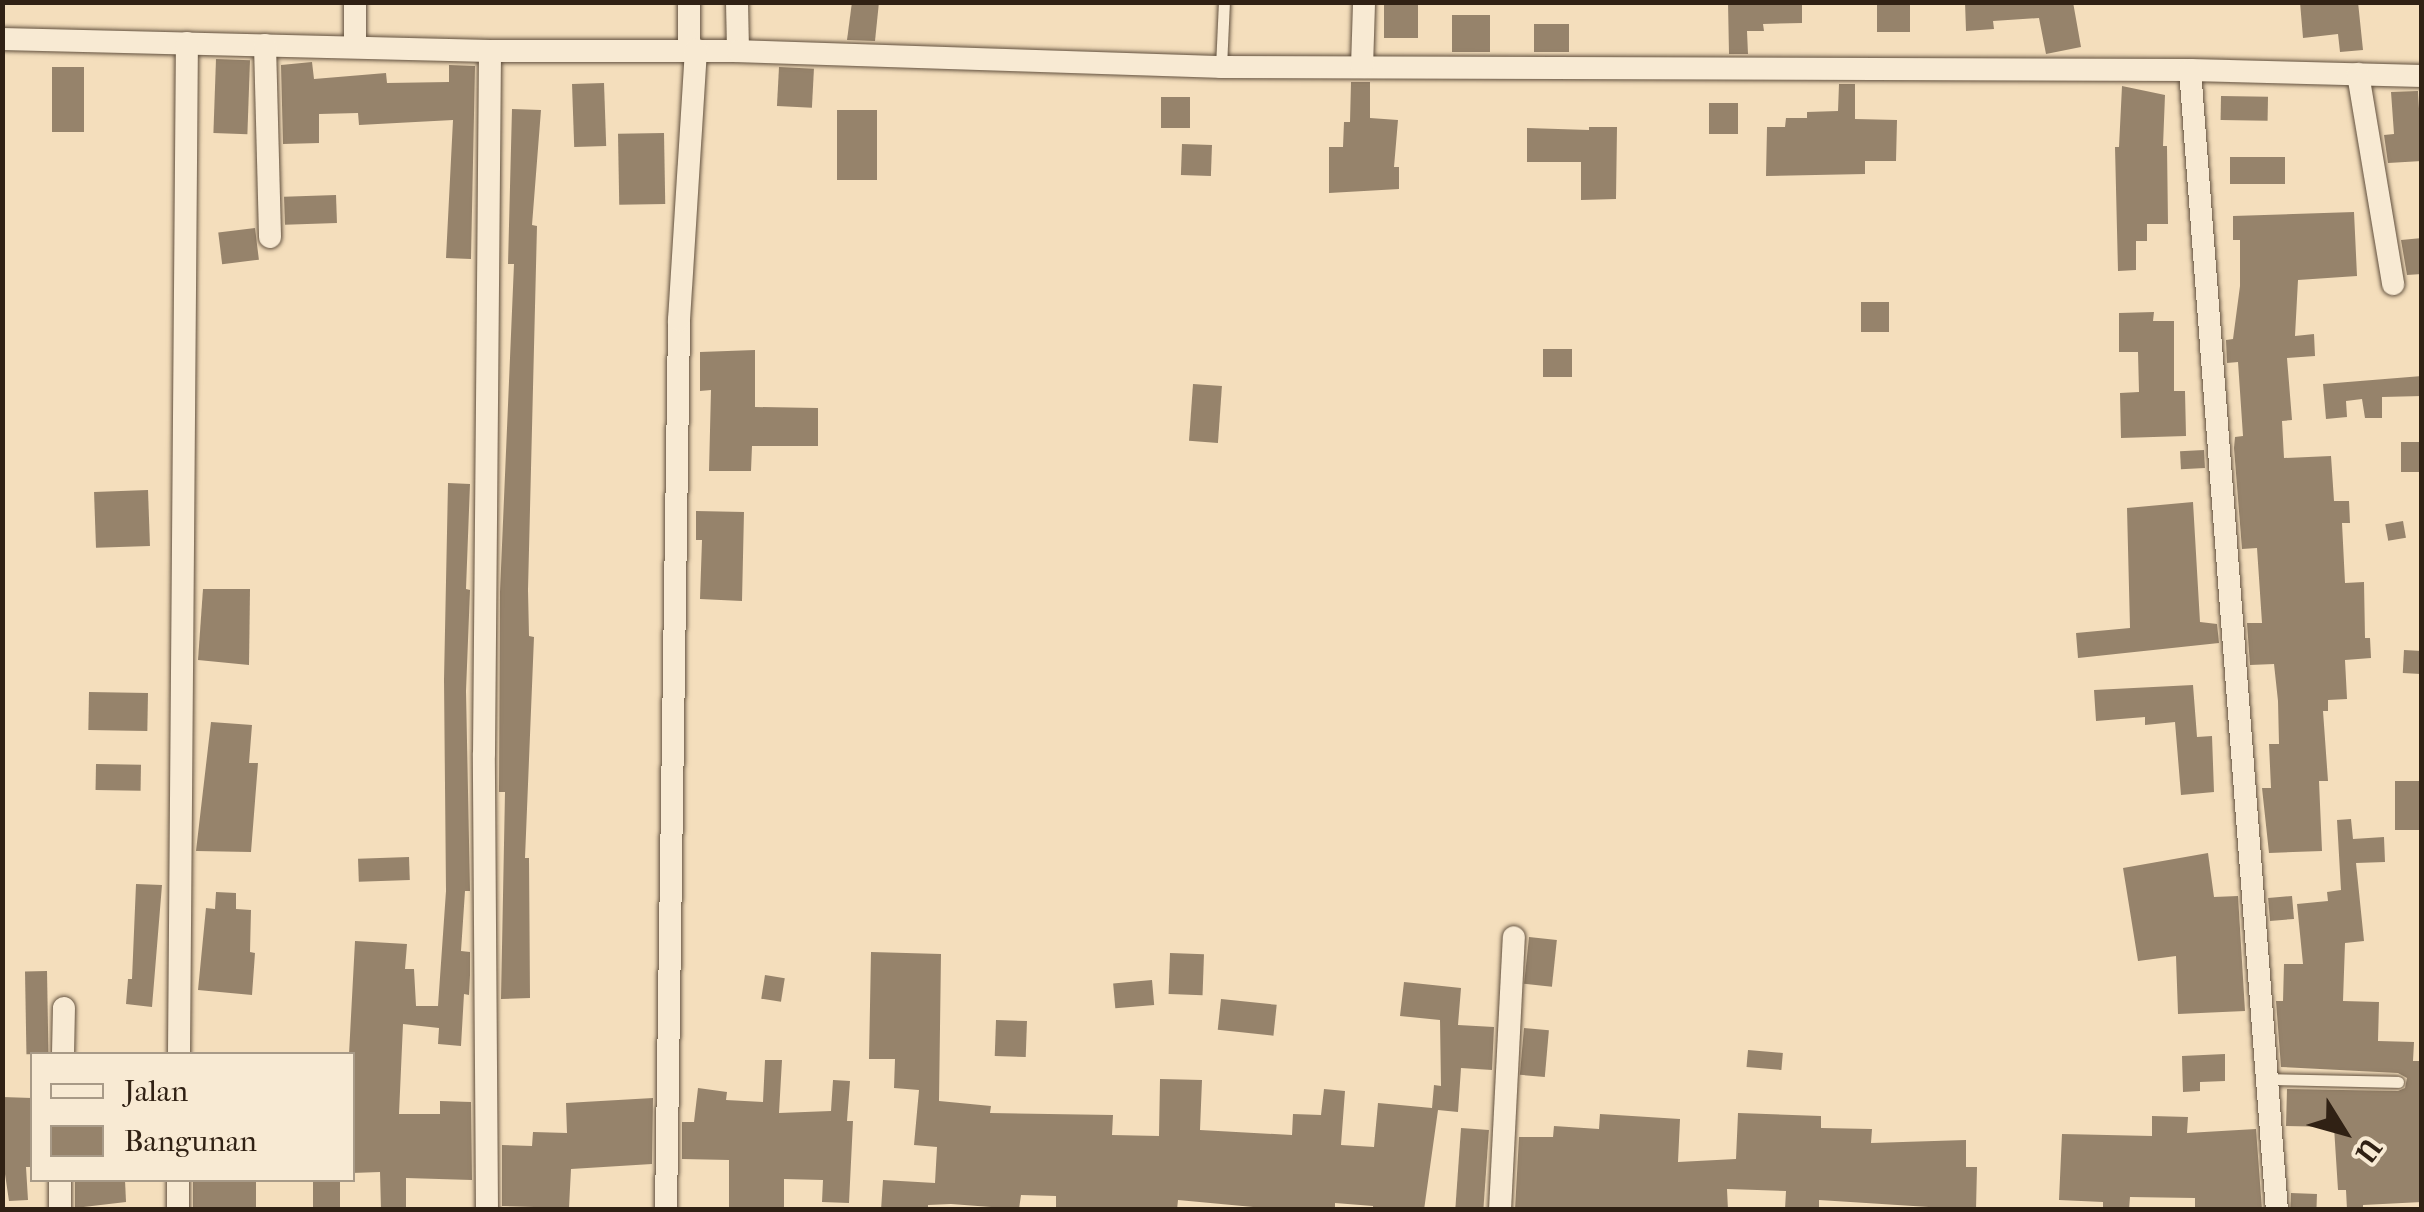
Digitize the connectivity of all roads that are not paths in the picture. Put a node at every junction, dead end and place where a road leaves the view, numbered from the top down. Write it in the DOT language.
graph roads {
  1 [pos="355,2"];
  2 [pos="688,2"];
  3 [pos="737,2"];
  4 [pos="1224,2"];
  5 [pos="1364,2"];
  6 [pos="2,39"];
  7 [pos="187,43"];
  8 [pos="264,45"];
  9 [pos="354,46"];
  10 [pos="490,51"];
  11 [pos="692,51"];
  12 [pos="738,51"];
  13 [pos="1221,67"];
  14 [pos="1362,67"];
  15 [pos="2190,70"];
  16 [pos="2358,74"];
  17 [pos="2422,76"];
  18 [pos="270,237"];
  19 [pos="2393,284"];
  20 [pos="1514,938"];
  21 [pos="64,1008"];
  22 [pos="63,1052"];
  23 [pos="179,1052"];
  24 [pos="2267,1079"];
  25 [pos="2398,1082"];
  26 [pos="60,1182"];
  27 [pos="178,1182"];
  28 [pos="60,1210"];
  29 [pos="178,1210"];
  30 [pos="487,1210"];
  31 [pos="666,1210"];
  32 [pos="1500,1210"];
  33 [pos="2277,1210"];
  1 -- 9 [label="street"];
  2 -- 11 [label="street"];
  3 -- 12 [label="street"];
  4 -- 13 [label="lane"];
  5 -- 14 [label="street"];
  6 -- 7 [label="street"];
  7 -- 8 [label="street"];
  7 -- 23 [label="street"];
  8 -- 9 [label="street"];
  8 -- 18 [label="street"];
  9 -- 10 [label="street"];
  10 -- 11 [label="street"];
  10 -- 30 [label="street"];
  11 -- 12 [label="street"];
  11 -- 31 [label="street"];
  12 -- 13 [label="street"];
  13 -- 14 [label="street"];
  14 -- 15 [label="street"];
  15 -- 16 [label="street"];
  15 -- 24 [label="street"];
  16 -- 17 [label="street"];
  16 -- 19 [label="street"];
  20 -- 32 [label="street"];
  21 -- 22 [label="street"];
  24 -- 25 [label="lane"];
  24 -- 33 [label="street"];
  26 -- 28 [label="street"];
  27 -- 29 [label="street"];
}
